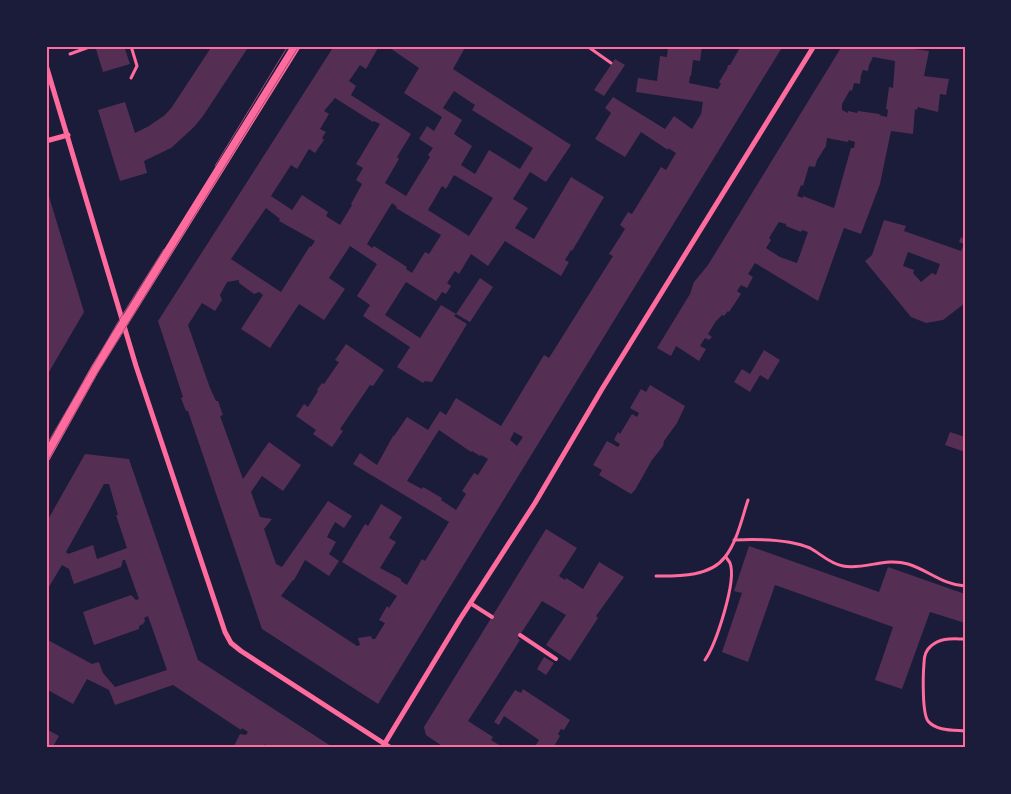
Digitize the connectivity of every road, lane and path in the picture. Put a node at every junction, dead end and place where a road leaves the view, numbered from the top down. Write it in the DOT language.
graph roads {
  1 [pos="92,46"];
  2 [pos="131,46"];
  3 [pos="296,46"];
  4 [pos="587,46"];
  5 [pos="814,46"];
  6 [pos="70,54"];
  7 [pos="612,63"];
  8 [pos="46,65"];
  9 [pos="131,78"];
  10 [pos="68,135"];
  11 [pos="46,142"];
  12 [pos="123,323"];
  13 [pos="46,457"];
  14 [pos="748,500"];
  15 [pos="734,540"];
  16 [pos="726,557"];
  17 [pos="656,576"];
  18 [pos="965,586"];
  19 [pos="470,603"];
  20 [pos="492,617"];
  21 [pos="520,635"];
  22 [pos="965,639"];
  23 [pos="556,659"];
  24 [pos="705,660"];
  25 [pos="965,731"];
  26 [pos="383,746"];
  27 [pos="391,748"];
  1 -- 6 [label="path"];
  2 -- 9 [label="path"];
  3 -- 12 [label="street"];
  4 -- 7 [label="path"];
  5 -- 19 [label="street"];
  8 -- 10 [label="street"];
  10 -- 11 [label="street"];
  10 -- 12 [label="street"];
  12 -- 13 [label="street"];
  12 -- 26 [label="street"];
  14 -- 15 [label="path"];
  15 -- 16 [label="path"];
  15 -- 18 [label="path"];
  16 -- 17 [label="path"];
  16 -- 24 [label="path"];
  19 -- 20 [label="lane"];
  19 -- 26 [label="street"];
  21 -- 23 [label="lane"];
  22 -- 25 [label="path"];
  26 -- 27 [label="street"];
}
